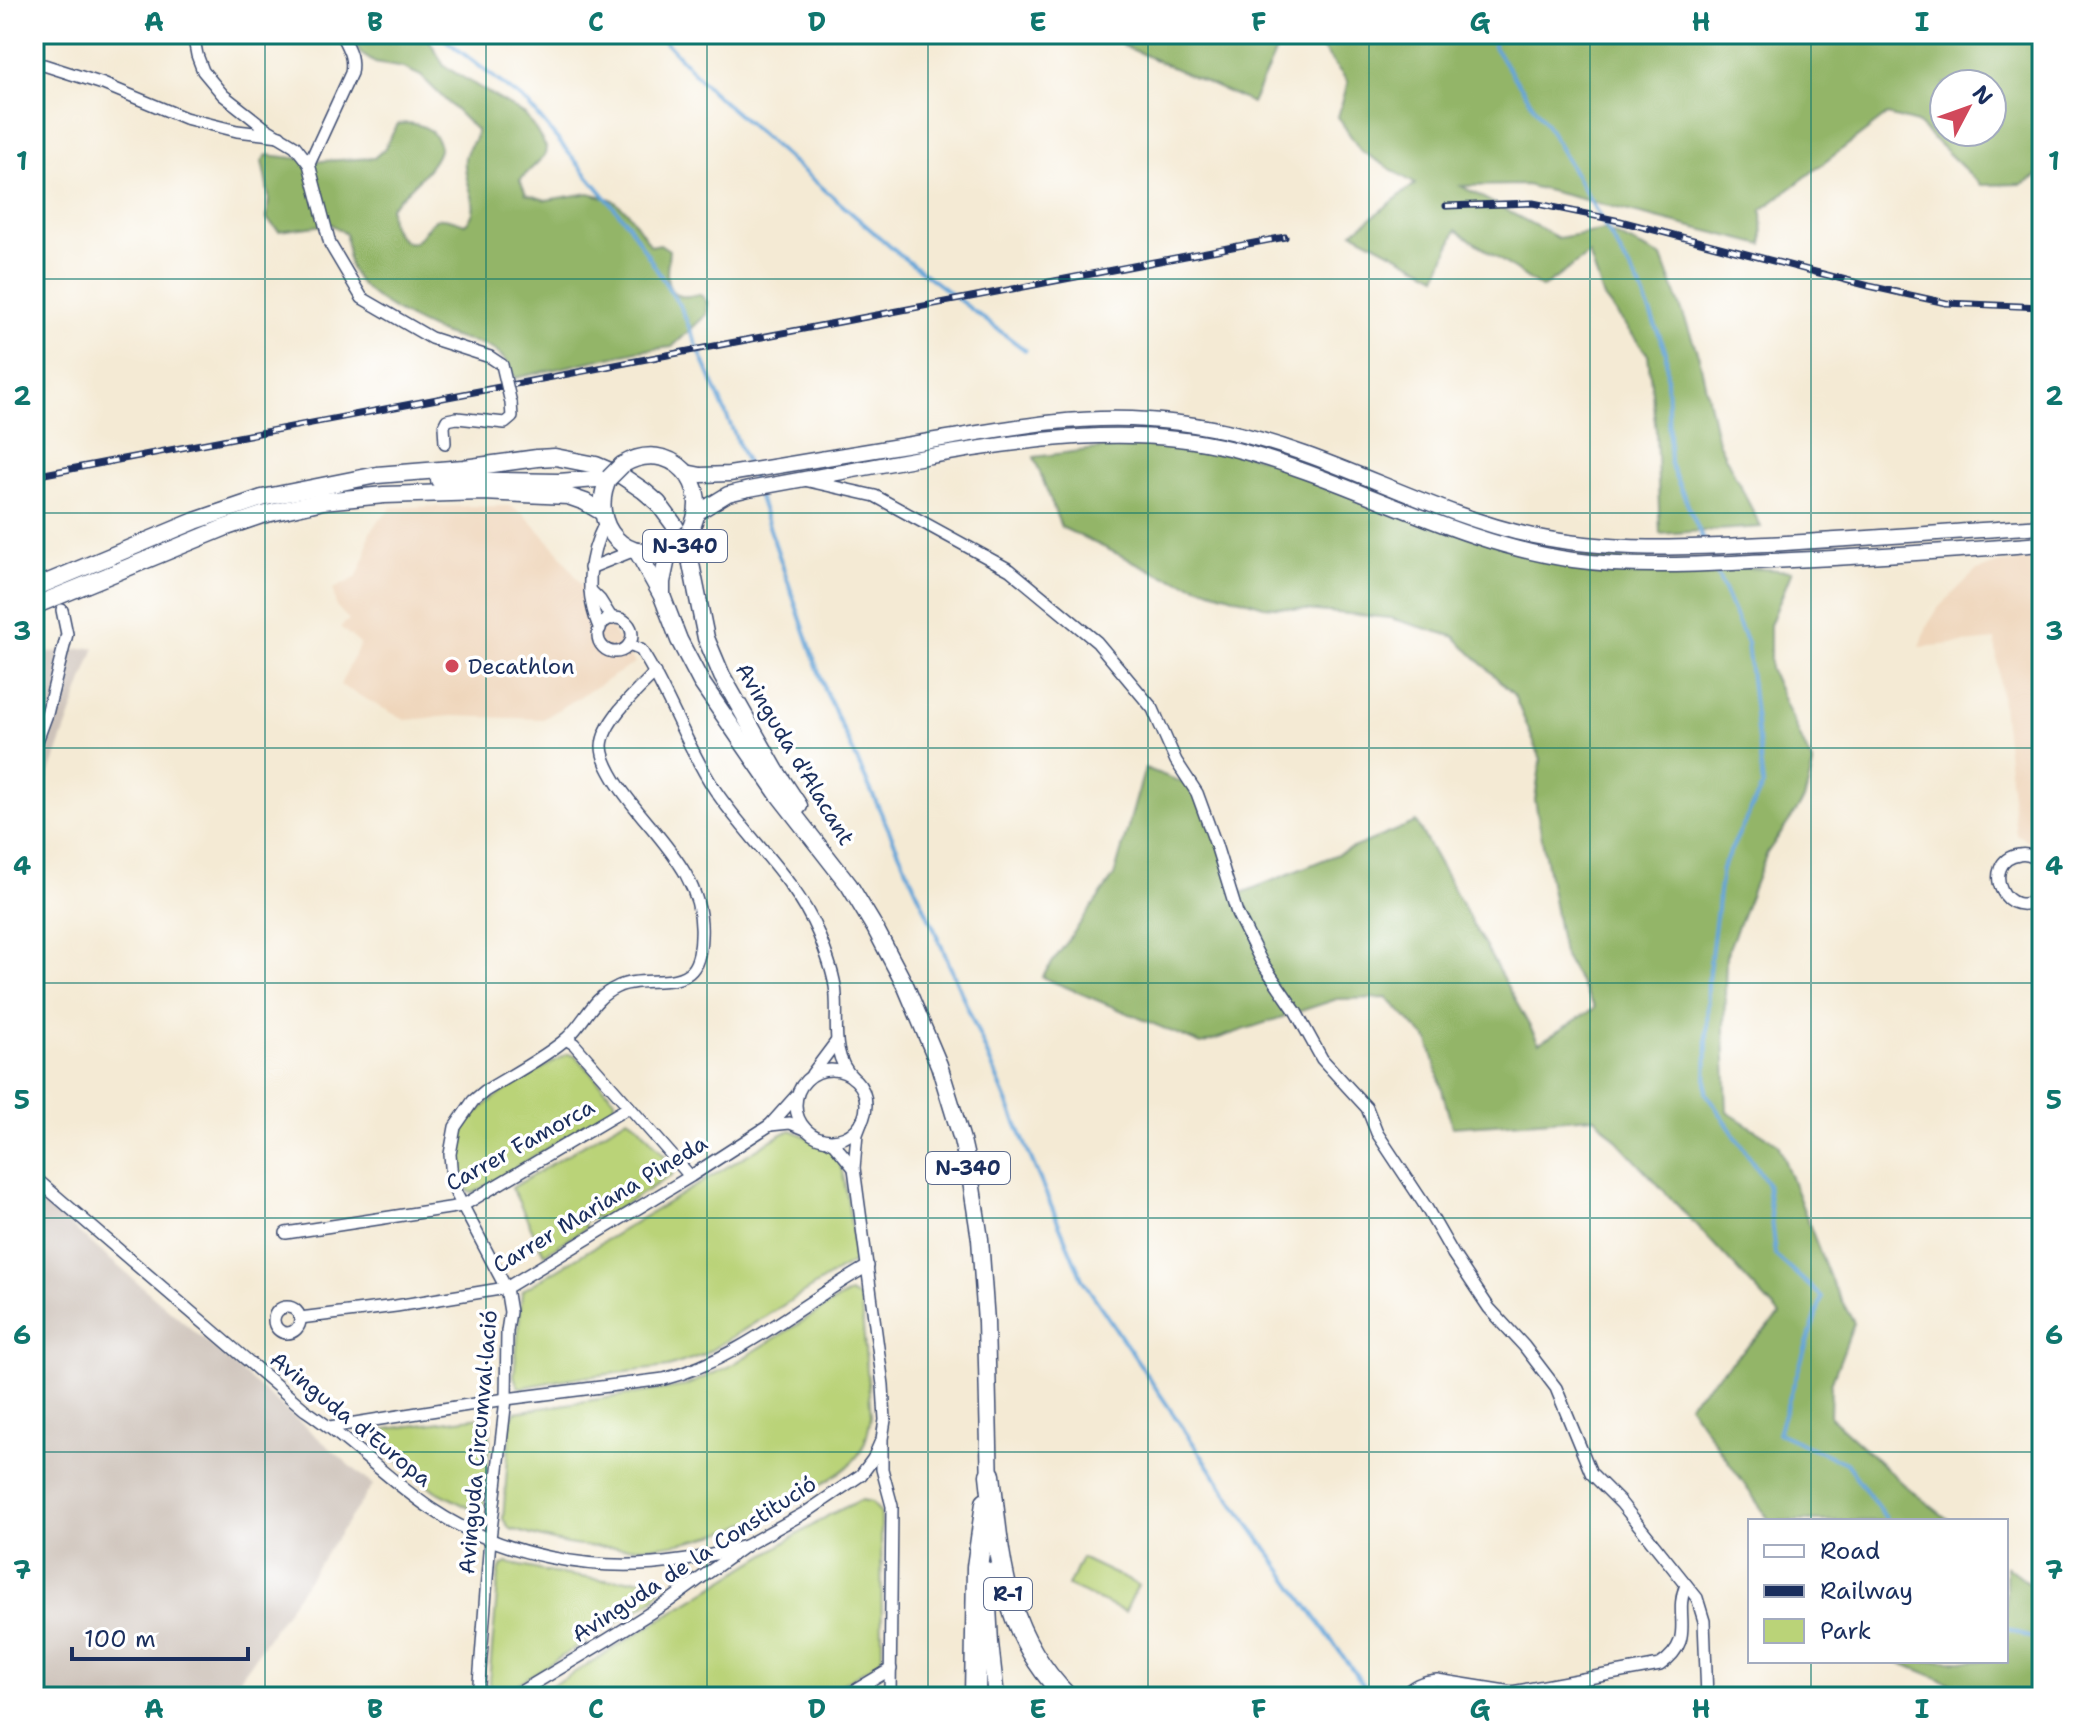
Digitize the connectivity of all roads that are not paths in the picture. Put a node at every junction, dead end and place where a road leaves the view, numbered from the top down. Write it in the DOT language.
graph roads {
  1 [pos="193,34"];
  2 [pos="341,34"];
  3 [pos="34,68"];
  4 [pos="280,136"];
  5 [pos="309,164"];
  6 [pos="445,443"];
  7 [pos="686,472"];
  8 [pos="609,478"];
  9 [pos="801,479"];
  10 [pos="343,482"];
  11 [pos="697,513"];
  12 [pos="604,517"];
  13 [pos="2042,526"];
  14 [pos="2042,544"];
  15 [pos="672,547"];
  16 [pos="636,550"];
  17 [pos="590,568"];
  18 [pos="34,588"];
  19 [pos="590,589"];
  20 [pos="662,596"];
  21 [pos="34,606"];
  22 [pos="62,610"];
  23 [pos="612,619"];
  24 [pos="600,629"];
  25 [pos="629,645"];
  26 [pos="655,673"];
  27 [pos="34,749"];
  28 [pos="2042,863"];
  29 [pos="849,885"];
  30 [pos="2042,895"];
  31 [pos="566,1039"];
  32 [pos="836,1042"];
  33 [pos="810,1077"];
  34 [pos="853,1078"];
  35 [pos="800,1089"];
  36 [pos="629,1107"];
  37 [pos="862,1121"];
  38 [pos="770,1125"];
  39 [pos="810,1132"];
  40 [pos="823,1138"];
  41 [pos="854,1168"];
  42 [pos="690,1176"];
  43 [pos="34,1177"];
  44 [pos="462,1206"];
  45 [pos="286,1233"];
  46 [pos="868,1266"];
  47 [pos="506,1288"];
  48 [pos="300,1318"];
  49 [pos="506,1399"];
  50 [pos="330,1427"];
  51 [pos="882,1439"];
  52 [pos="990,1475"];
  53 [pos="490,1539"];
  54 [pos="745,1546"];
  55 [pos="1686,1585"];
  56 [pos="891,1669"];
  57 [pos="478,1697"];
  58 [pos="512,1697"];
  59 [pos="844,1697"];
  60 [pos="890,1697"];
  61 [pos="975,1697"];
  62 [pos="996,1697"];
  63 [pos="1067,1697"];
  64 [pos="1402,1697"];
  65 [pos="1707,1697"];
  1 -- 4 [label="street"];
  2 -- 5 [label="street"];
  3 -- 4 [label="street"];
  4 -- 5 [label="street"];
  5 -- 6 [label="street, bridge"];
  7 -- 8 [label="main road, bridge"];
  7 -- 11 [label="main road, N-340"];
  7 -- 13 [label="main road"];
  8 -- 10 [label="main road, Avinguda d'Alacant / N-340"];
  8 -- 12 [label="main road"];
  9 -- 11 [label="main road"];
  9 -- 14 [label="main road"];
  9 -- 55 [label="street"];
  10 -- 18 [label="main road, Avinguda d'Alacant / N-340"];
  10 -- 29 [label="main road, Avinguda d'Alacant / N-340"];
  11 -- 15 [label="main road, N-340, bridge"];
  12 -- 16 [label="main road, N-340"];
  12 -- 17 [label="street"];
  12 -- 21 [label="main road, N-340"];
  15 -- 16 [label="main road, N-340"];
  15 -- 20 [label="main road, N-340"];
  16 -- 17 [label="street"];
  16 -- 20 [label="main road, N-340"];
  17 -- 19 [label="street"];
  19 -- 23 [label="street"];
  19 -- 24 [label="street"];
  20 -- 29 [label="main road, N-340"];
  22 -- 27 [label="street"];
  23 -- 24 [label="street"];
  23 -- 25 [label="street"];
  24 -- 25 [label="street"];
  25 -- 26 [label="street"];
  26 -- 31 [label="street, Avinguda Circumval·lació"];
  26 -- 32 [label="street"];
  28 -- 30 [label="street"];
  29 -- 52 [label="main road, N-340"];
  31 -- 36 [label="street"];
  31 -- 44 [label="street, Avinguda Circumval·lació"];
  32 -- 33 [label="street"];
  32 -- 34 [label="street"];
  33 -- 34 [label="street"];
  33 -- 35 [label="street"];
  34 -- 37 [label="street"];
  35 -- 38 [label="street, Carrer Mariana Pineda"];
  35 -- 39 [label="street"];
  36 -- 42 [label="street"];
  36 -- 44 [label="street, Carrer Famorca"];
  37 -- 40 [label="street"];
  37 -- 41 [label="street"];
  38 -- 39 [label="street"];
  38 -- 42 [label="street, Carrer Mariana Pineda"];
  39 -- 40 [label="street"];
  40 -- 41 [label="street"];
  41 -- 46 [label="street"];
  42 -- 47 [label="street, Carrer Mariana Pineda"];
  43 -- 50 [label="street, Avinguda d'Europa"];
  44 -- 45 [label="street, Carrer Famorca"];
  44 -- 47 [label="street, Avinguda Circumval·lació"];
  46 -- 49 [label="street"];
  46 -- 51 [label="street"];
  47 -- 48 [label="street, Carrer Mariana Pineda"];
  47 -- 49 [label="street, Avinguda Circumval·lació"];
  49 -- 50 [label="street"];
  49 -- 53 [label="street, Avinguda Circumval·lació"];
  50 -- 53 [label="street, Avinguda d'Europa"];
  51 -- 54 [label="street, Avinguda de la Constitució"];
  51 -- 56 [label="street"];
  52 -- 61 [label="highway"];
  52 -- 62 [label="main road, N-340"];
  52 -- 63 [label="highway, R-1"];
  53 -- 54 [label="street, Avinguda d'Europa"];
  53 -- 57 [label="street, Avinguda Circumval·lació"];
  54 -- 58 [label="street, Avinguda de la Constitució"];
  55 -- 64 [label="street"];
  55 -- 65 [label="street"];
  56 -- 59 [label="street"];
  56 -- 60 [label="street"];
}
